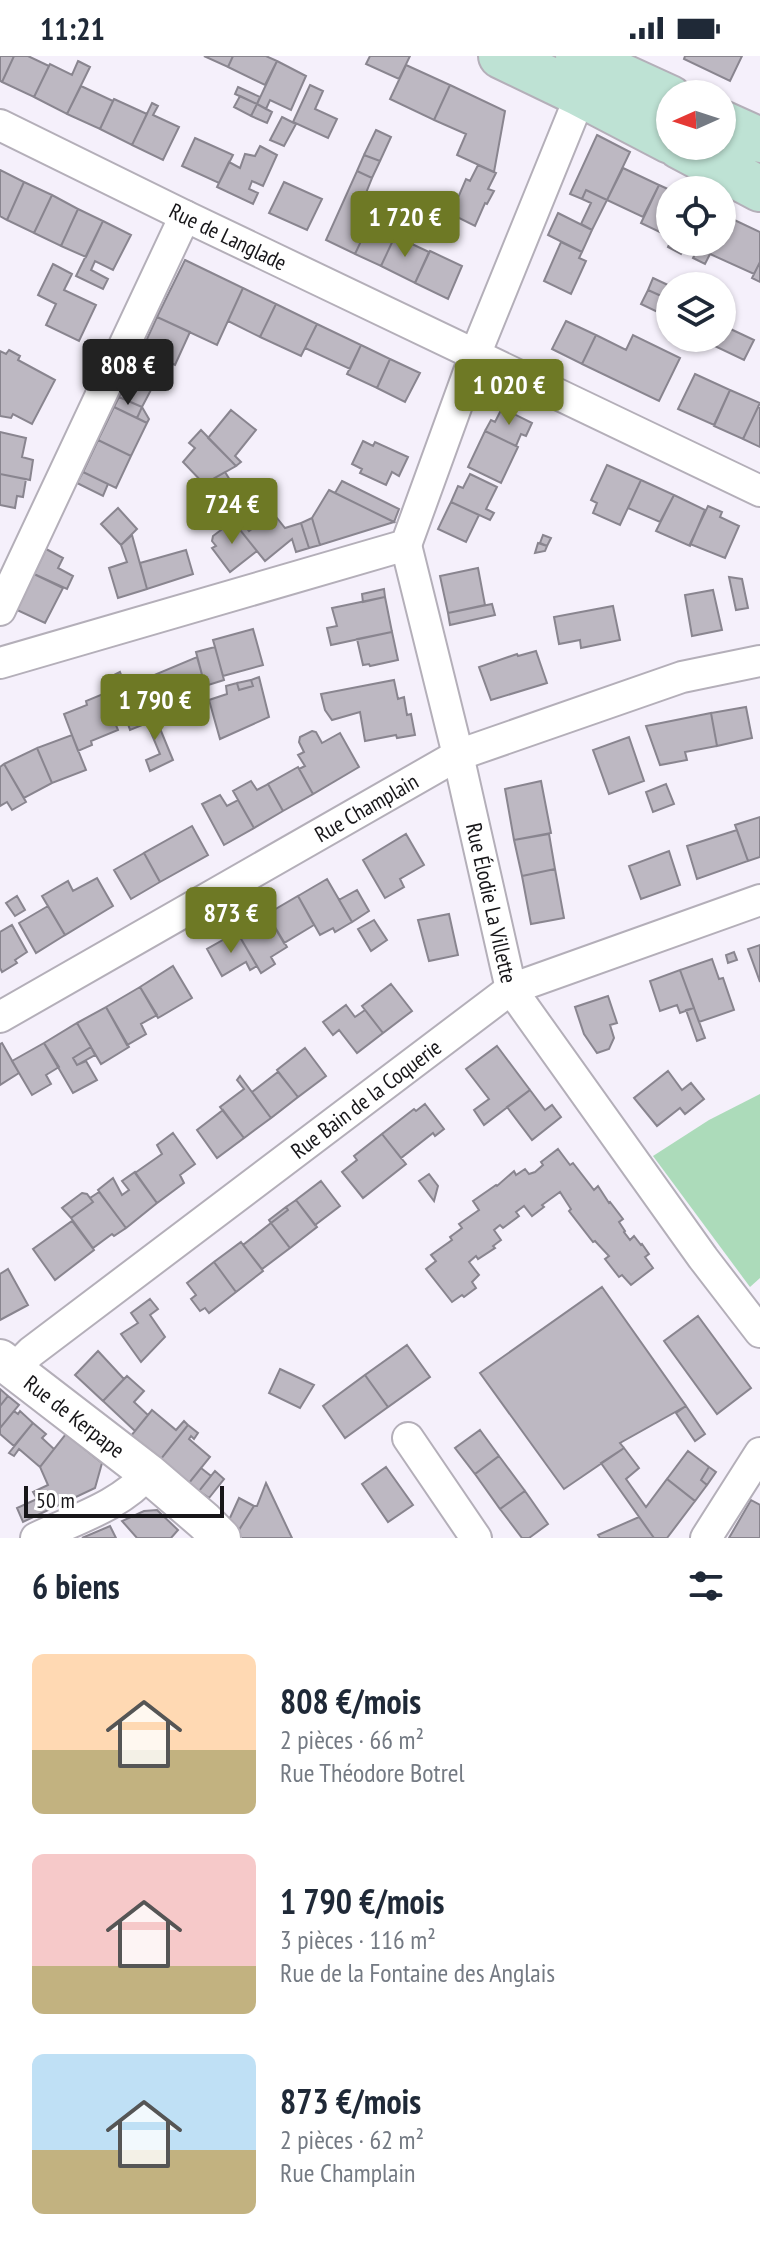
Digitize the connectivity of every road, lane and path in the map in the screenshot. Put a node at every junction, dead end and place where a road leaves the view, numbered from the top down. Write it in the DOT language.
graph roads {
  1 [pos="501,56"];
  2 [pos="584,71"];
  3 [pos="656,94"];
  4 [pos="0,125"];
  5 [pos="736,129"];
  6 [pos="656,130"];
  7 [pos="760,140"];
  8 [pos="705,160"];
  9 [pos="760,189"];
  10 [pos="185,216"];
  11 [pos="475,355"];
  12 [pos="760,491"];
  13 [pos="406,545"];
  14 [pos="0,610"];
  15 [pos="760,661"];
  16 [pos="0,663"];
  17 [pos="458,755"];
  18 [pos="760,900"];
  19 [pos="511,989"];
  20 [pos="0,1017"];
  21 [pos="760,1332"];
  22 [pos="7,1364"];
  23 [pos="408,1438"];
  24 [pos="760,1453"];
  25 [pos="148,1473"];
  26 [pos="36,1538"];
  27 [pos="221,1538"];
  28 [pos="476,1538"];
  29 [pos="706,1538"];
  1 -- 2 [label="main road"];
  2 -- 3 [label="main road"];
  2 -- 6 [label="main road"];
  2 -- 11 [label="street"];
  4 -- 10 [label="street, Rue de Langlade"];
  5 -- 7 [label="main road"];
  8 -- 9 [label="main road"];
  10 -- 11 [label="street, Rue de Langlade"];
  10 -- 14 [label="street"];
  11 -- 12 [label="street, Rue de Langlade"];
  11 -- 13 [label="street"];
  13 -- 16 [label="street"];
  13 -- 17 [label="street, Rue Élodie La Villette"];
  15 -- 17 [label="street, Rue Champlain"];
  17 -- 19 [label="street, Rue Élodie La Villette"];
  17 -- 20 [label="street, Rue Champlain"];
  18 -- 19 [label="street, Rue Bain de la Coquerie"];
  19 -- 21 [label="street, Rue Élodie La Villette"];
  19 -- 22 [label="street, Rue Bain de la Coquerie"];
  22 -- 25 [label="street, Rue de Kerpape"];
  23 -- 28 [label="street"];
  24 -- 29 [label="street"];
  25 -- 26 [label="street"];
  25 -- 27 [label="street, Rue de Kerpape"];
}
